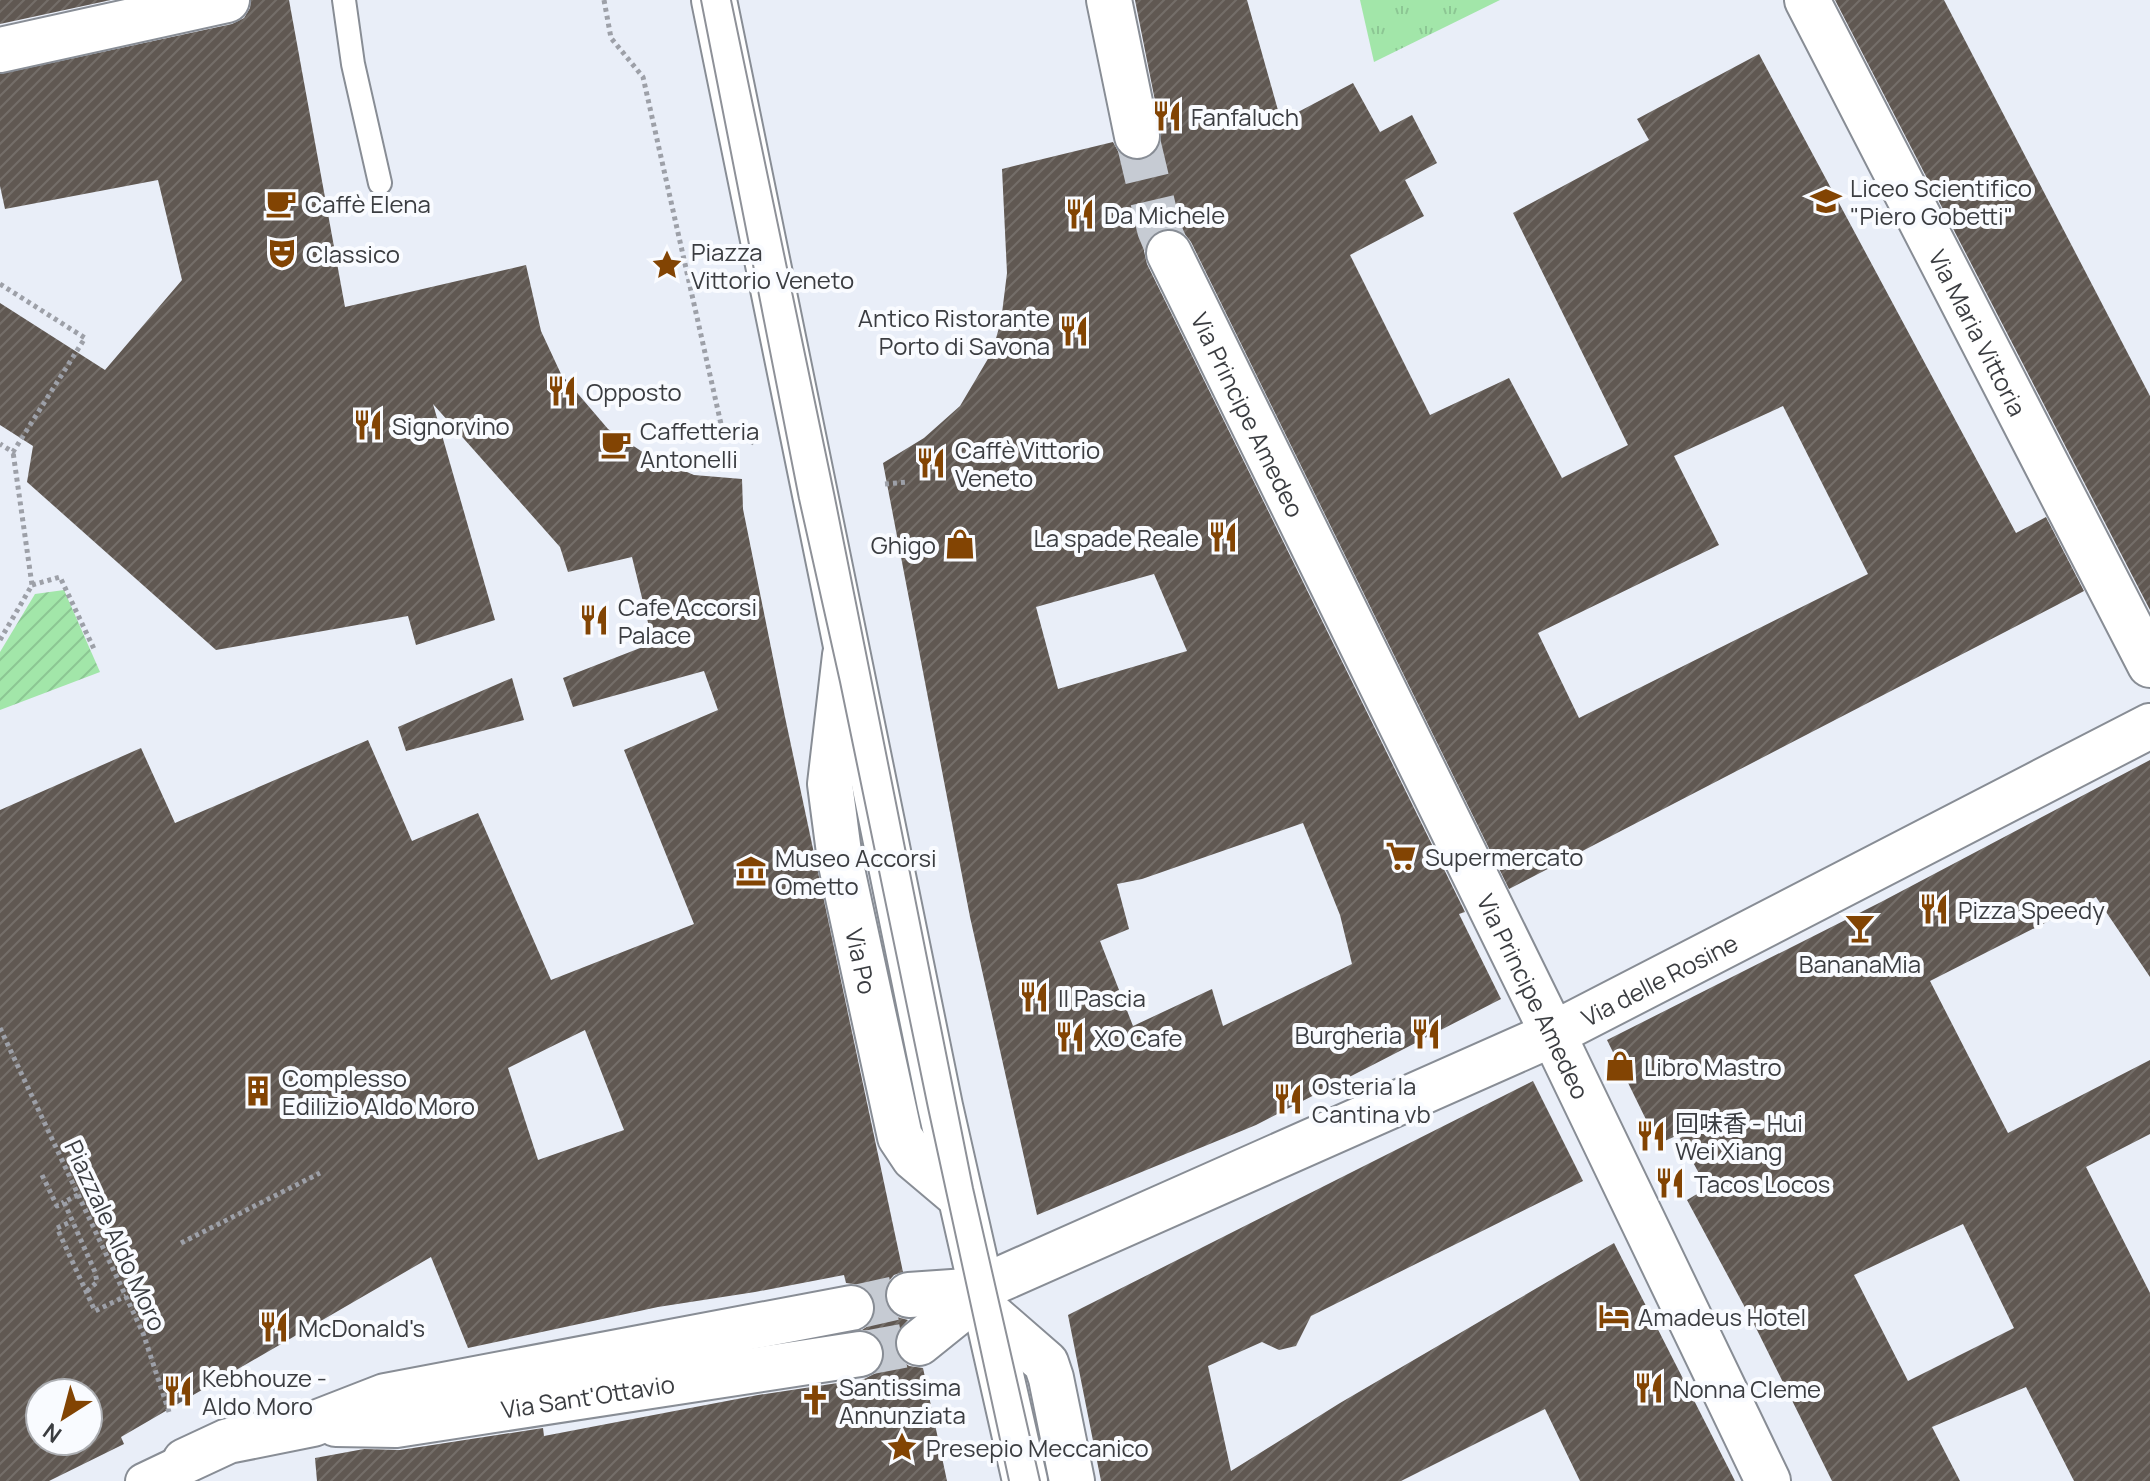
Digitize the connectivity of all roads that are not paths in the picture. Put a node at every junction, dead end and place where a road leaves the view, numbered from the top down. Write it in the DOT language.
graph roads {
  1 [pos="227,0"];
  2 [pos="344,0"];
  3 [pos="714,0"];
  4 [pos="1109,0"];
  5 [pos="1807,0"];
  6 [pos="0,50"];
  7 [pos="1137,136"];
  8 [pos="380,183"];
  9 [pos="1169,253"];
  10 [pos="2150,665"];
  11 [pos="2150,726"];
  12 [pos="1553,1034"];
  13 [pos="909,1295"];
  14 [pos="983,1300"];
  15 [pos="851,1308"];
  16 [pos="919,1343"];
  17 [pos="860,1354"];
  18 [pos="313,1424"];
  19 [pos="185,1461"];
  20 [pos="143,1481"];
  21 [pos="1025,1481"];
  22 [pos="1072,1481"];
  23 [pos="1768,1481"];
  1 -- 6 [label="street"];
  2 -- 8 [label="lane"];
  3 -- 14 [label="street, Via Po"];
  4 -- 7 [label="street"];
  5 -- 10 [label="street, Via Maria Vittoria"];
  9 -- 12 [label="street, Via Principe Amedeo"];
  11 -- 12 [label="street, Via delle Rosine"];
  12 -- 14 [label="street, Via delle Rosine"];
  12 -- 23 [label="street, Via Principe Amedeo"];
  13 -- 14 [label="street"];
  14 -- 16 [label="street"];
  14 -- 21 [label="street, Via Po"];
  14 -- 22 [label="street"];
  15 -- 18 [label="street, Via Sant'Ottavio"];
  17 -- 18 [label="street, Via Sant'Ottavio"];
  18 -- 19 [label="street, Via Sant'Ottavio"];
  19 -- 20 [label="street, Via Sant'Ottavio"];
}
